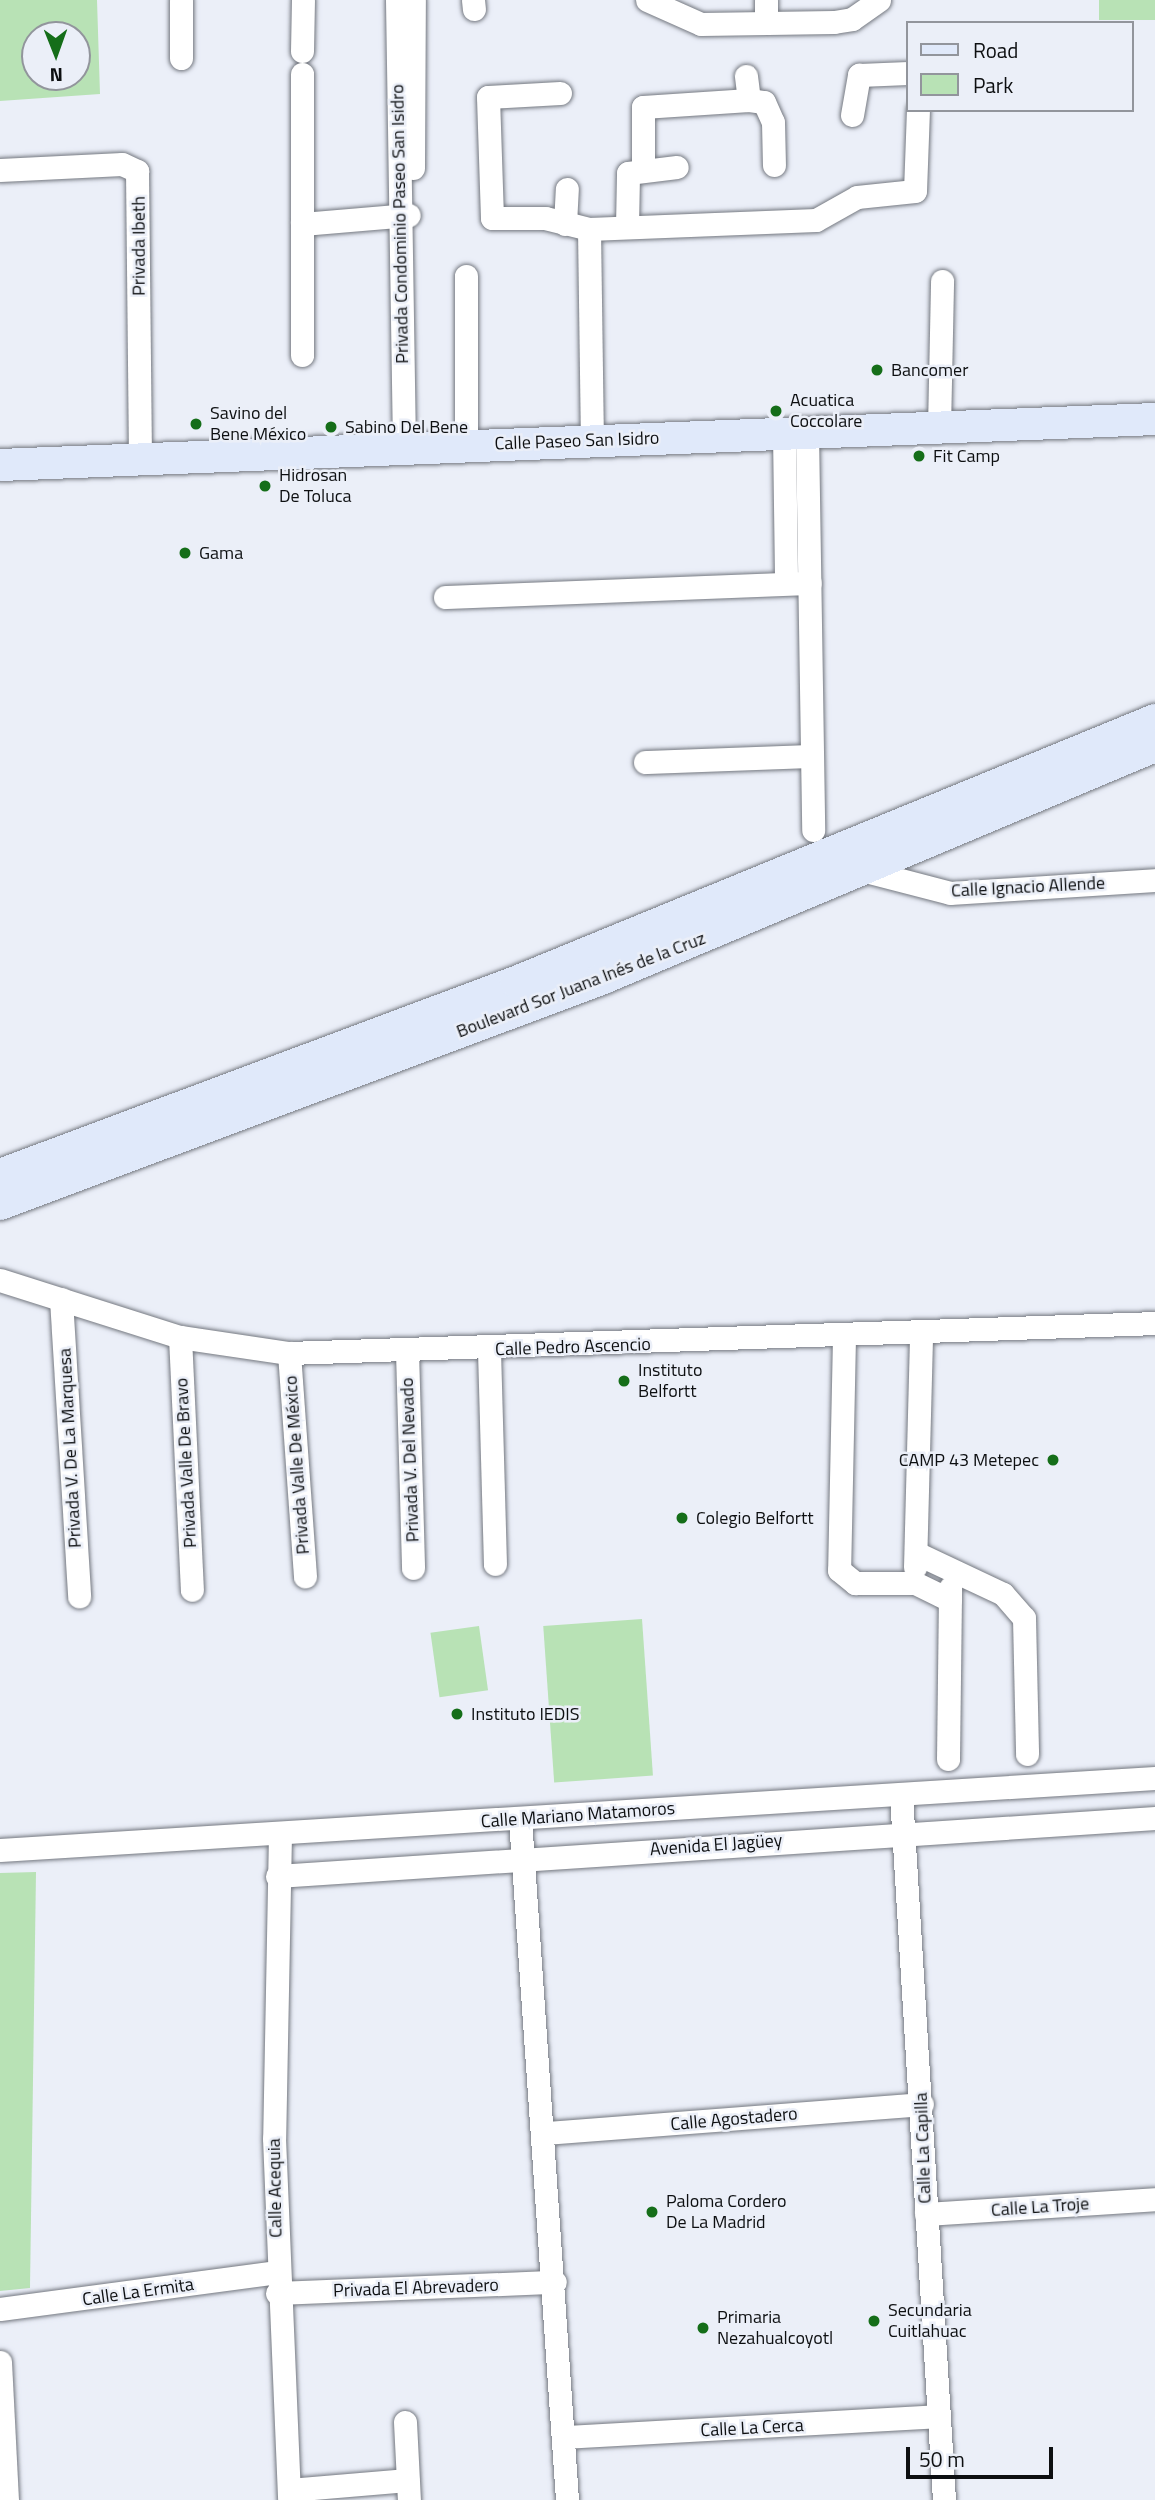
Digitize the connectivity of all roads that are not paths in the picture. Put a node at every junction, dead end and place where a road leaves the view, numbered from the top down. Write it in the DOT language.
graph roads {
  1 [pos="181,0"];
  2 [pos="303,0"];
  3 [pos="397,0"];
  4 [pos="414,0"];
  5 [pos="647,0"];
  6 [pos="766,0"];
  7 [pos="879,0"];
  8 [pos="766,23"];
  9 [pos="181,58"];
  10 [pos="906,73"];
  11 [pos="746,76"];
  12 [pos="560,93"];
  13 [pos="749,100"];
  14 [pos="918,112"];
  15 [pos="852,115"];
  16 [pos="774,165"];
  17 [pos="677,167"];
  18 [pos="643,168"];
  19 [pos="0,170"];
  20 [pos="566,189"];
  21 [pos="405,215"];
  22 [pos="302,224"];
  23 [pos="565,224"];
  24 [pos="626,227"];
  25 [pos="589,229"];
  26 [pos="466,276"];
  27 [pos="943,281"];
  28 [pos="302,355"];
  29 [pos="1155,419"];
  30 [pos="939,428"];
  31 [pos="795,433"];
  32 [pos="592,440"];
  33 [pos="466,445"];
  34 [pos="411,447"];
  35 [pos="140,461"];
  36 [pos="0,465"];
  37 [pos="786,583"];
  38 [pos="810,583"];
  39 [pos="445,597"];
  40 [pos="1155,720"];
  41 [pos="1155,746"];
  42 [pos="812,756"];
  43 [pos="645,762"];
  44 [pos="813,830"];
  45 [pos="862,870"];
  46 [pos="1155,880"];
  47 [pos="0,1175"];
  48 [pos="0,1204"];
  49 [pos="0,1280"];
  50 [pos="61,1299"];
  51 [pos="1155,1323"];
  52 [pos="180,1336"];
  53 [pos="921,1336"];
  54 [pos="844,1337"];
  55 [pos="489,1350"];
  56 [pos="407,1352"];
  57 [pos="289,1353"];
  58 [pos="916,1553"];
  59 [pos="495,1564"];
  60 [pos="414,1568"];
  61 [pos="951,1571"];
  62 [pos="305,1576"];
  63 [pos="915,1583"];
  64 [pos="192,1590"];
  65 [pos="79,1596"];
  66 [pos="950,1600"];
  67 [pos="1027,1754"];
  68 [pos="948,1759"];
  69 [pos="1155,1778"];
  70 [pos="901,1795"];
  71 [pos="1155,1818"];
  72 [pos="520,1819"];
  73 [pos="904,1832"];
  74 [pos="280,1834"];
  75 [pos="0,1850"];
  76 [pos="524,1858"];
  77 [pos="277,1876"];
  78 [pos="922,2104"];
  79 [pos="546,2133"];
  80 [pos="1155,2200"];
  81 [pos="926,2214"];
  82 [pos="276,2283"];
  83 [pos="555,2283"];
  84 [pos="0,2309"];
  85 [pos="0,2362"];
  86 [pos="938,2416"];
  87 [pos="405,2422"];
  88 [pos="565,2437"];
  89 [pos="409,2490"];
  90 [pos="289,2495"];
  91 [pos="7,2500"];
  92 [pos="567,2500"];
  93 [pos="944,2500"];
  1 -- 9 [label="street"];
  2 -- 22 [label="street"];
  3 -- 21 [label="street, Privada Condominio Paseo San Isidro"];
  4 -- 21 [label="street, Privada Condominio Paseo San Isidro"];
  5 -- 8 [label="street"];
  6 -- 8 [label="street"];
  7 -- 8 [label="street"];
  10 -- 15 [label="street"];
  11 -- 13 [label="street"];
  12 -- 23 [label="street"];
  13 -- 16 [label="street"];
  13 -- 18 [label="street"];
  14 -- 24 [label="street"];
  17 -- 18 [label="street"];
  18 -- 24 [label="street"];
  19 -- 35 [label="street, Privada Ibeth"];
  20 -- 23 [label="street"];
  21 -- 22 [label="street"];
  21 -- 34 [label="street, Privada Condominio Paseo San Isidro"];
  22 -- 28 [label="street"];
  23 -- 25 [label="street"];
  24 -- 25 [label="street"];
  25 -- 32 [label="street"];
  26 -- 33 [label="street"];
  27 -- 30 [label="street"];
  29 -- 30 [label="main road, Calle Paseo San Isidro"];
  30 -- 31 [label="main road, Calle Paseo San Isidro"];
  31 -- 32 [label="main road, Calle Paseo San Isidro"];
  31 -- 37 [label="street"];
  31 -- 38 [label="street"];
  32 -- 33 [label="main road, Calle Paseo San Isidro"];
  33 -- 34 [label="main road, Calle Paseo San Isidro"];
  34 -- 35 [label="main road, Calle Paseo San Isidro"];
  35 -- 36 [label="main road, Calle Paseo San Isidro"];
  37 -- 38 [label="street"];
  37 -- 39 [label="street"];
  38 -- 42 [label="street"];
  40 -- 47 [label="main road, Boulevard Sor Juana Inés de la Cruz"];
  41 -- 45 [label="main road, Boulevard Sor Juana Inés de la Cruz"];
  42 -- 43 [label="street"];
  42 -- 44 [label="street"];
  45 -- 46 [label="street, Calle Ignacio Allende"];
  45 -- 48 [label="main road, Boulevard Sor Juana Inés de la Cruz"];
  49 -- 50 [label="street, Calle Pedro Ascencio"];
  50 -- 52 [label="street, Calle Pedro Ascencio"];
  50 -- 65 [label="street, Privada V. De La Marquesa"];
  51 -- 53 [label="street, Calle Pedro Ascencio"];
  52 -- 57 [label="street, Calle Pedro Ascencio"];
  52 -- 64 [label="street, Privada Valle De Bravo"];
  53 -- 54 [label="street, Calle Pedro Ascencio"];
  53 -- 58 [label="street"];
  54 -- 55 [label="street, Calle Pedro Ascencio"];
  54 -- 63 [label="street"];
  55 -- 56 [label="street, Calle Pedro Ascencio"];
  55 -- 59 [label="street"];
  56 -- 57 [label="street, Calle Pedro Ascencio"];
  56 -- 60 [label="street, Privada V. Del Nevado"];
  57 -- 62 [label="street, Privada Valle De México"];
  58 -- 61 [label="street"];
  58 -- 63 [label="street"];
  61 -- 66 [label="street"];
  61 -- 67 [label="street"];
  63 -- 66 [label="street"];
  66 -- 68 [label="street"];
  69 -- 70 [label="street, Calle Mariano Matamoros"];
  70 -- 72 [label="street, Calle Mariano Matamoros"];
  70 -- 73 [label="street, Calle La Capilla"];
  71 -- 73 [label="street, Avenida El Jagüey"];
  72 -- 74 [label="street, Calle Mariano Matamoros"];
  72 -- 76 [label="street"];
  73 -- 76 [label="street, Avenida El Jagüey"];
  73 -- 78 [label="street, Calle La Capilla"];
  74 -- 75 [label="street, Calle Mariano Matamoros"];
  74 -- 77 [label="street, Calle Acequia"];
  76 -- 77 [label="street, Avenida El Jagüey"];
  76 -- 79 [label="street"];
  77 -- 82 [label="street, Calle Acequia"];
  78 -- 79 [label="street, Calle Agostadero"];
  78 -- 81 [label="street, Calle La Capilla"];
  79 -- 83 [label="street"];
  80 -- 81 [label="street, Calle La Troje"];
  81 -- 86 [label="street, Calle La Capilla"];
  82 -- 83 [label="street, Privada El Abrevadero"];
  82 -- 84 [label="street, Calle La Ermita"];
  82 -- 90 [label="street, Calle Acequia"];
  83 -- 88 [label="street"];
  85 -- 91 [label="street"];
  86 -- 88 [label="street, Calle La Cerca"];
  86 -- 93 [label="street, Calle La Capilla"];
  87 -- 89 [label="street"];
  88 -- 92 [label="street"];
  89 -- 90 [label="street"];
}
